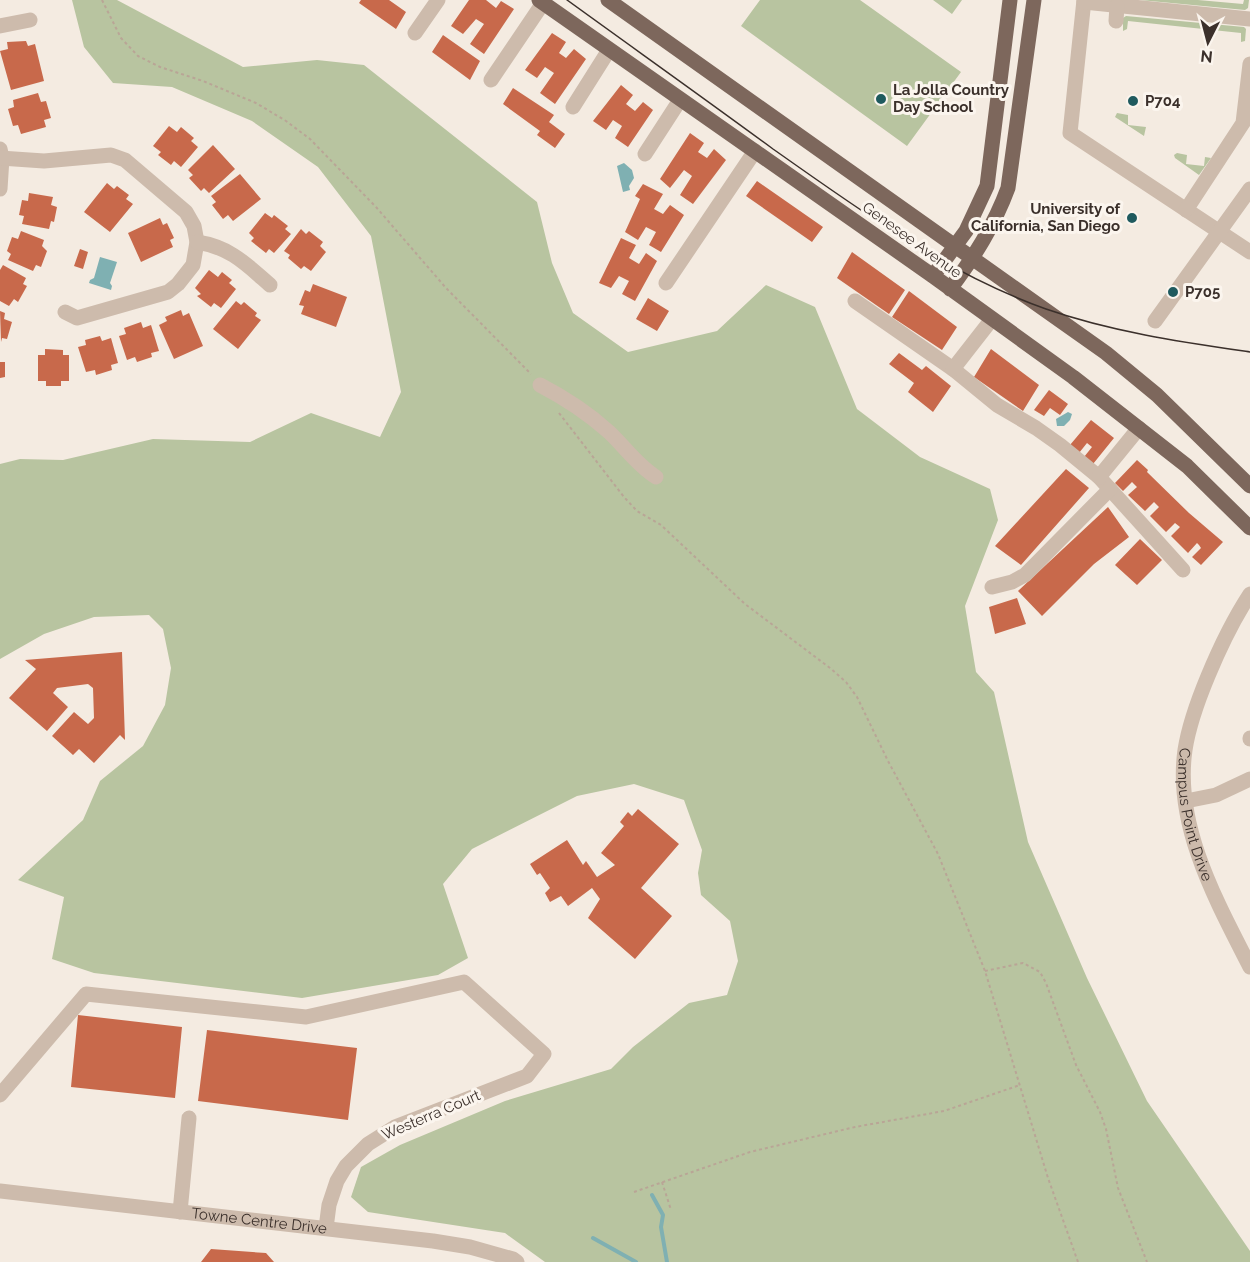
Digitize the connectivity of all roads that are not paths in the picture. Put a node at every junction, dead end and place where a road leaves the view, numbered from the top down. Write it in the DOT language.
graph roads {
  1 [pos="438,0"];
  2 [pos="608,0"];
  3 [pos="1010,0"];
  4 [pos="1034,0"];
  5 [pos="1084,1"];
  6 [pos="541,2"];
  7 [pos="624,5"];
  8 [pos="1250,19"];
  9 [pos="30,20"];
  10 [pos="0,27"];
  11 [pos="415,33"];
  12 [pos="609,50"];
  13 [pos="1250,64"];
  14 [pos="491,80"];
  15 [pos="680,100"];
  16 [pos="573,107"];
  17 [pos="754,150"];
  18 [pos="645,154"];
  19 [pos="1,155"];
  20 [pos="0,189"];
  21 [pos="1250,189"];
  22 [pos="1186,210"];
  23 [pos="1220,232"];
  24 [pos="197,242"];
  25 [pos="955,246"];
  26 [pos="1250,252"];
  27 [pos="973,259"];
  28 [pos="933,276"];
  29 [pos="666,284"];
  30 [pos="270,285"];
  31 [pos="950,289"];
  32 [pos="855,301"];
  33 [pos="65,312"];
  34 [pos="992,319"];
  35 [pos="1155,321"];
  36 [pos="953,369"];
  37 [pos="540,385"];
  38 [pos="1139,428"];
  39 [pos="656,477"];
  40 [pos="1099,477"];
  41 [pos="1250,486"];
  42 [pos="1110,489"];
  43 [pos="1250,528"];
  44 [pos="1183,570"];
  45 [pos="992,587"];
  46 [pos="1250,594"];
  47 [pos="1250,779"];
  48 [pos="1186,801"];
  49 [pos="1250,967"];
  50 [pos="0,1095"];
  51 [pos="189,1118"];
  52 [pos="0,1191"];
  53 [pos="180,1212"];
  54 [pos="326,1228"];
  55 [pos="517,1262"];
  1 -- 11 [label="street"];
  2 -- 7 [label="main road, Genesee Avenue"];
  3 -- 25 [label="main road"];
  4 -- 27 [label="main road"];
  5 -- 8 [label="street"];
  5 -- 22 [label="street"];
  6 -- 12 [label="main road, Genesee Avenue"];
  6 -- 14 [label="street"];
  7 -- 25 [label="main road, Genesee Avenue"];
  9 -- 10 [label="street"];
  12 -- 15 [label="main road, Genesee Avenue"];
  12 -- 16 [label="street"];
  13 -- 22 [label="street"];
  15 -- 17 [label="main road, Genesee Avenue"];
  15 -- 18 [label="street"];
  17 -- 28 [label="main road, Genesee Avenue"];
  17 -- 29 [label="street"];
  19 -- 20 [label="street"];
  19 -- 24 [label="street"];
  21 -- 23 [label="street"];
  22 -- 23 [label="street"];
  23 -- 26 [label="street"];
  23 -- 35 [label="street"];
  24 -- 30 [label="street"];
  24 -- 33 [label="street"];
  25 -- 27 [label="main road, Genesee Avenue"];
  25 -- 28 [label="main road"];
  27 -- 31 [label="main road"];
  27 -- 41 [label="main road, Genesee Avenue"];
  28 -- 31 [label="main road, Genesee Avenue"];
  31 -- 34 [label="main road, Genesee Avenue"];
  32 -- 36 [label="street"];
  34 -- 36 [label="street"];
  34 -- 38 [label="main road, Genesee Avenue"];
  36 -- 40 [label="street"];
  37 -- 39 [label="street"];
  38 -- 40 [label="street"];
  38 -- 43 [label="main road, Genesee Avenue"];
  40 -- 42 [label="street"];
  42 -- 44 [label="street"];
  42 -- 45 [label="street"];
  46 -- 48 [label="street, Campus Point Drive"];
  47 -- 48 [label="street"];
  48 -- 49 [label="street, Campus Point Drive"];
  50 -- 54 [label="street, Westerra Court"];
  51 -- 53 [label="street"];
  52 -- 53 [label="street, Towne Centre Drive"];
  53 -- 54 [label="street, Towne Centre Drive"];
  54 -- 55 [label="street, Towne Centre Drive"];
}
